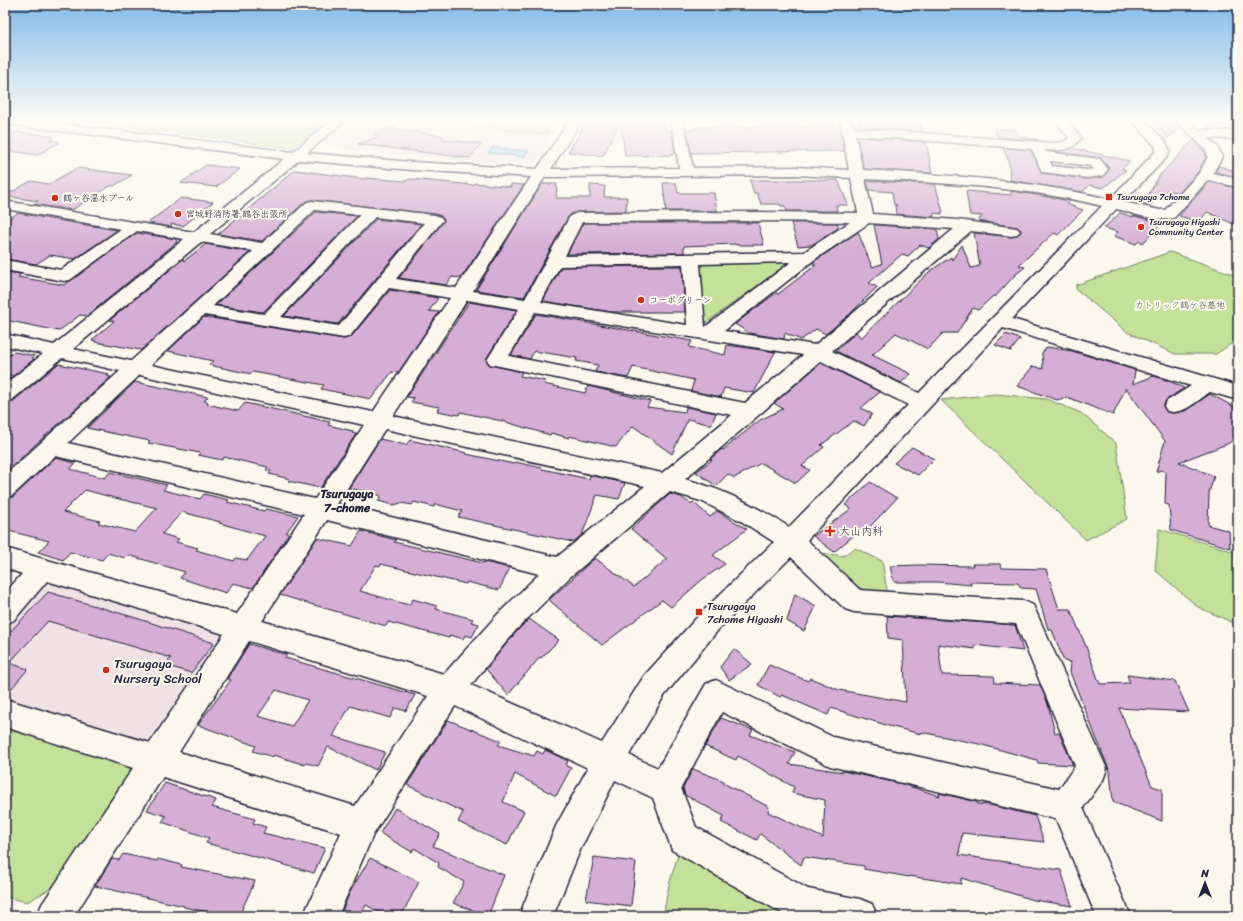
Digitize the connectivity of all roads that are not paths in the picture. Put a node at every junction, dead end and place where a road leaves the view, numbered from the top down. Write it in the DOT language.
graph roads {
  1 [pos="286,164"];
  2 [pos="389,164"];
  3 [pos="546,164"];
  4 [pos="685,164"];
  5 [pos="856,164"];
  6 [pos="1152,164"];
  7 [pos="1211,164"];
  8 [pos="687,172"];
  9 [pos="540,173"];
  10 [pos="858,173"];
  11 [pos="1205,175"];
  12 [pos="1233,182"];
  13 [pos="1113,204"];
  14 [pos="5,205"];
  15 [pos="372,212"];
  16 [pos="866,218"];
  17 [pos="135,226"];
  18 [pos="967,226"];
  19 [pos="1012,231"];
  20 [pos="199,237"];
  21 [pos="265,248"];
  22 [pos="808,257"];
  23 [pos="691,259"];
  24 [pos="556,261"];
  25 [pos="5,265"];
  26 [pos="385,282"];
  27 [pos="460,294"];
  28 [pos="531,306"];
  29 [pos="198,309"];
  30 [pos="268,320"];
  31 [pos="999,321"];
  32 [pos="702,333"];
  33 [pos="5,340"];
  34 [pos="58,351"];
  35 [pos="819,352"];
  36 [pos="135,368"];
  37 [pos="1209,383"];
  38 [pos="1238,393"];
  39 [pos="5,395"];
  40 [pos="922,403"];
  41 [pos="1174,406"];
  42 [pos="749,411"];
  43 [pos="378,420"];
  44 [pos="51,447"];
  45 [pos="666,482"];
  46 [pos="5,489"];
  47 [pos="320,509"];
  48 [pos="791,541"];
  49 [pos="5,558"];
  50 [pos="42,569"];
  51 [pos="561,569"];
  52 [pos="5,612"];
  53 [pos="242,627"];
  54 [pos="449,689"];
  55 [pos="5,713"];
  56 [pos="155,760"];
  57 [pos="608,761"];
  58 [pos="665,786"];
  59 [pos="1066,806"];
  60 [pos="362,824"];
  61 [pos="54,916"];
  62 [pos="320,916"];
  63 [pos="536,916"];
  64 [pos="860,916"];
  65 [pos="1114,916"];
  1 -- 20 [label="street"];
  2 -- 9 [label="street"];
  3 -- 9 [label="street"];
  4 -- 8 [label="street"];
  5 -- 10 [label="street"];
  6 -- 13 [label="street"];
  7 -- 11 [label="street"];
  8 -- 9 [label="street"];
  8 -- 10 [label="street"];
  9 -- 27 [label="street"];
  10 -- 13 [label="street"];
  10 -- 16 [label="street"];
  11 -- 12 [label="street"];
  11 -- 13 [label="street"];
  13 -- 31 [label="street"];
  14 -- 17 [label="street"];
  15 -- 21 [label="street"];
  15 -- 26 [label="street"];
  15 -- 30 [label="street"];
  16 -- 18 [label="street"];
  16 -- 22 [label="street"];
  16 -- 24 [label="street"];
  17 -- 20 [label="street"];
  17 -- 25 [label="street"];
  18 -- 19 [label="street"];
  18 -- 35 [label="street"];
  20 -- 21 [label="street"];
  20 -- 34 [label="street"];
  21 -- 29 [label="street"];
  22 -- 23 [label="street"];
  22 -- 32 [label="street"];
  23 -- 24 [label="street"];
  23 -- 32 [label="street"];
  24 -- 28 [label="street"];
  26 -- 27 [label="street"];
  26 -- 30 [label="street"];
  27 -- 28 [label="street"];
  27 -- 43 [label="street"];
  28 -- 32 [label="street"];
  28 -- 42 [label="street"];
  29 -- 30 [label="street"];
  29 -- 36 [label="street"];
  31 -- 37 [label="street"];
  31 -- 40 [label="street"];
  32 -- 35 [label="street"];
  33 -- 34 [label="street"];
  34 -- 36 [label="street"];
  34 -- 39 [label="street"];
  35 -- 40 [label="street"];
  35 -- 42 [label="street"];
  36 -- 43 [label="street"];
  36 -- 44 [label="street"];
  37 -- 38 [label="street"];
  37 -- 41 [label="street"];
  40 -- 48 [label="street"];
  42 -- 45 [label="street"];
  43 -- 45 [label="street"];
  43 -- 47 [label="street"];
  44 -- 46 [label="street"];
  44 -- 47 [label="street"];
  45 -- 48 [label="street"];
  45 -- 51 [label="street"];
  47 -- 51 [label="street"];
  47 -- 53 [label="street"];
  48 -- 57 [label="street"];
  48 -- 59 [label="street"];
  49 -- 50 [label="street"];
  50 -- 52 [label="street"];
  50 -- 53 [label="street"];
  51 -- 54 [label="street"];
  53 -- 54 [label="street"];
  53 -- 56 [label="street"];
  54 -- 57 [label="street"];
  54 -- 60 [label="street"];
  55 -- 56 [label="street"];
  56 -- 60 [label="street"];
  56 -- 61 [label="street"];
  57 -- 58 [label="street"];
  57 -- 63 [label="street"];
  58 -- 59 [label="street"];
  58 -- 64 [label="street"];
  59 -- 65 [label="street"];
  60 -- 62 [label="street"];
}
